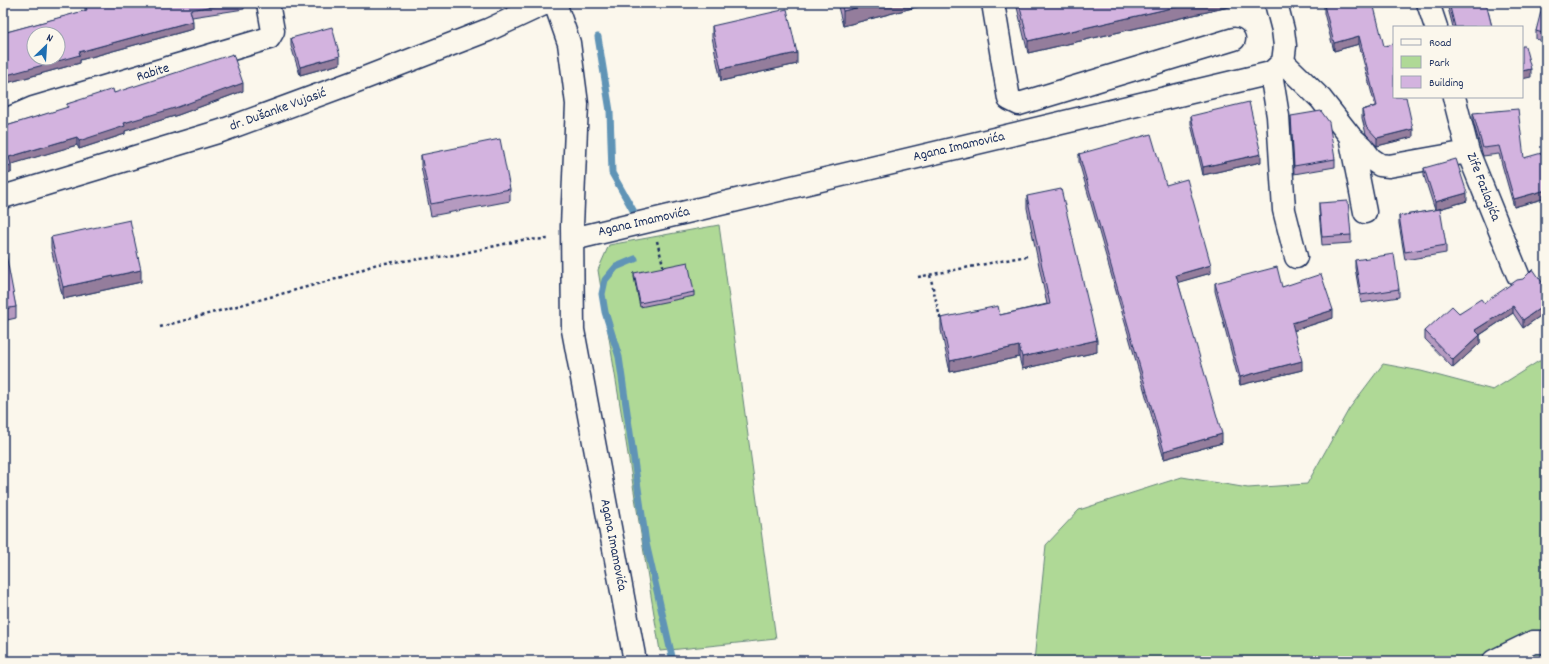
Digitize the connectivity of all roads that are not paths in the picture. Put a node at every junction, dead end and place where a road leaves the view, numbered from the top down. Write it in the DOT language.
graph roads {
  1 [pos="268,3"];
  2 [pos="546,3"];
  3 [pos="555,3"];
  4 [pos="993,3"];
  5 [pos="1276,3"];
  6 [pos="1428,3"];
  7 [pos="1436,26"];
  8 [pos="1234,39"];
  9 [pos="1277,67"];
  10 [pos="1454,98"];
  11 [pos="3,121"];
  12 [pos="1350,136"];
  13 [pos="1468,152"];
  14 [pos="3,197"];
  15 [pos="1365,212"];
  16 [pos="573,239"];
  17 [pos="1296,257"];
  18 [pos="1518,275"];
  19 [pos="1546,642"];
  20 [pos="635,661"];
  21 [pos="1494,661"];
  1 -- 11 [label="street, Rabite"];
  2 -- 14 [label="street, dr. Dušanke Vujasić"];
  3 -- 16 [label="street, Agana Imamovića"];
  4 -- 8 [label="street"];
  5 -- 9 [label="street"];
  6 -- 7 [label="street"];
  9 -- 12 [label="street"];
  9 -- 16 [label="street, Agana Imamovića"];
  9 -- 17 [label="street"];
  10 -- 13 [label="street, Zife Fazlagića"];
  12 -- 13 [label="street"];
  12 -- 15 [label="street"];
  13 -- 18 [label="street, Zife Fazlagića"];
  16 -- 20 [label="street, Agana Imamovića"];
  19 -- 21 [label="street"];
}
